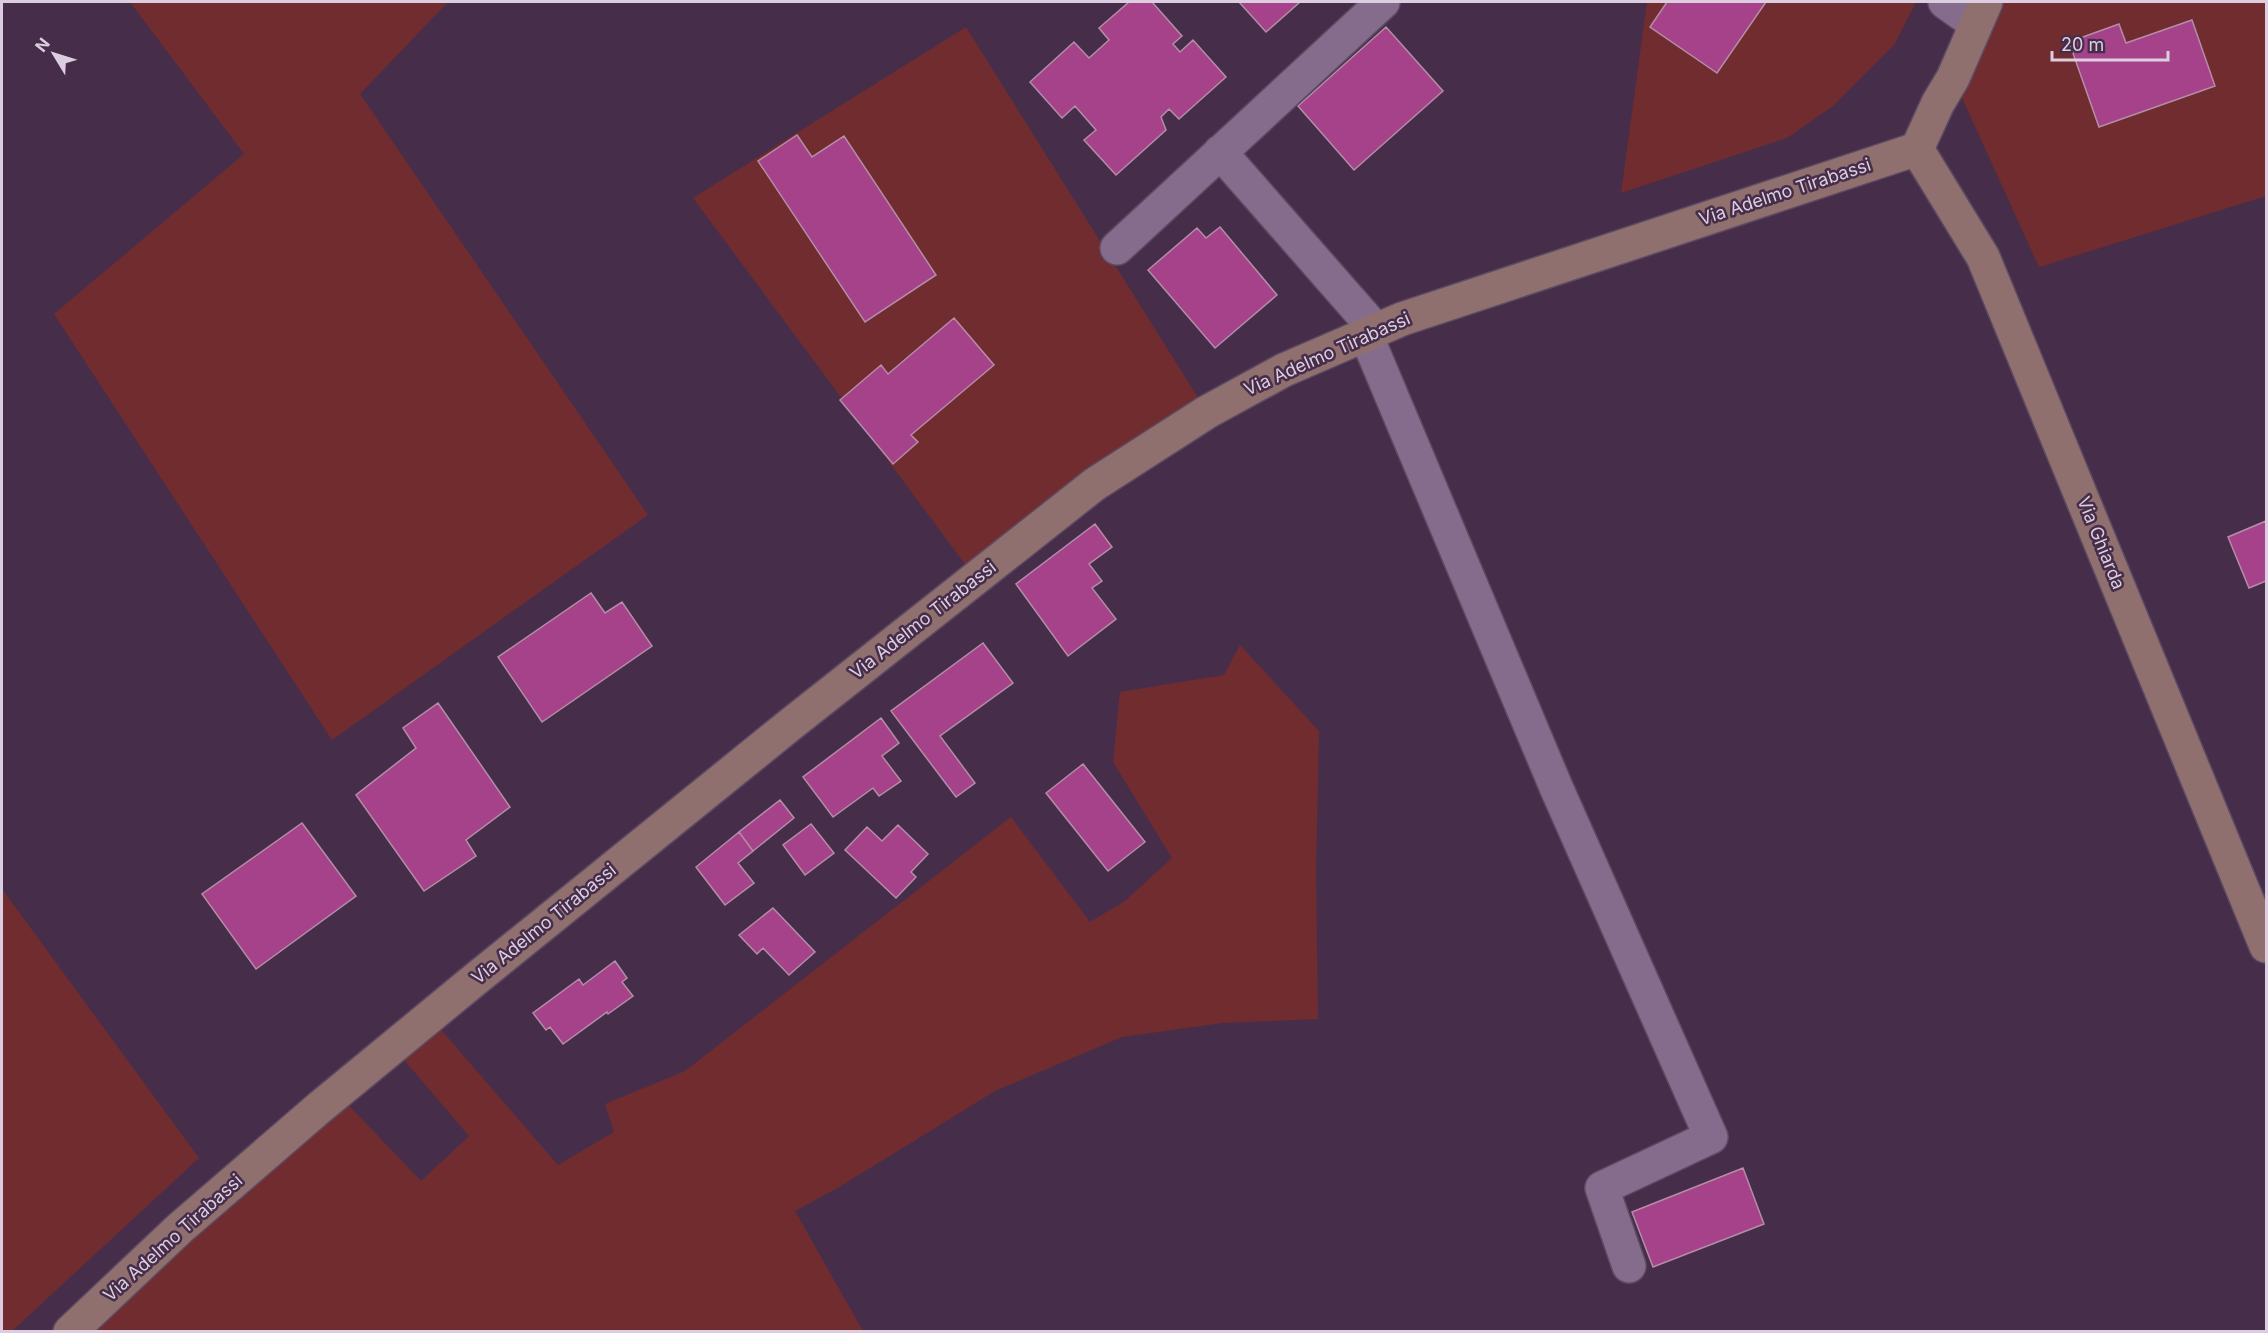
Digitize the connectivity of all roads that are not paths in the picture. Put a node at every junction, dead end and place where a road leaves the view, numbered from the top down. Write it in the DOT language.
graph roads {
  1 [pos="1383,2"];
  2 [pos="1945,2"];
  3 [pos="1981,13"];
  4 [pos="1917,148"];
  5 [pos="1220,152"];
  6 [pos="1117,248"];
  7 [pos="1371,332"];
  8 [pos="2266,946"];
  9 [pos="1629,1266"];
  10 [pos="70,1332"];
  1 -- 5 [label="street"];
  2 -- 3 [label="street"];
  3 -- 4 [label="street"];
  4 -- 7 [label="street, Via Adelmo Tirabassi"];
  4 -- 8 [label="street, Via Ghiarda"];
  5 -- 6 [label="street"];
  5 -- 7 [label="street"];
  7 -- 9 [label="street"];
  7 -- 10 [label="street, Via Adelmo Tirabassi"];
}
